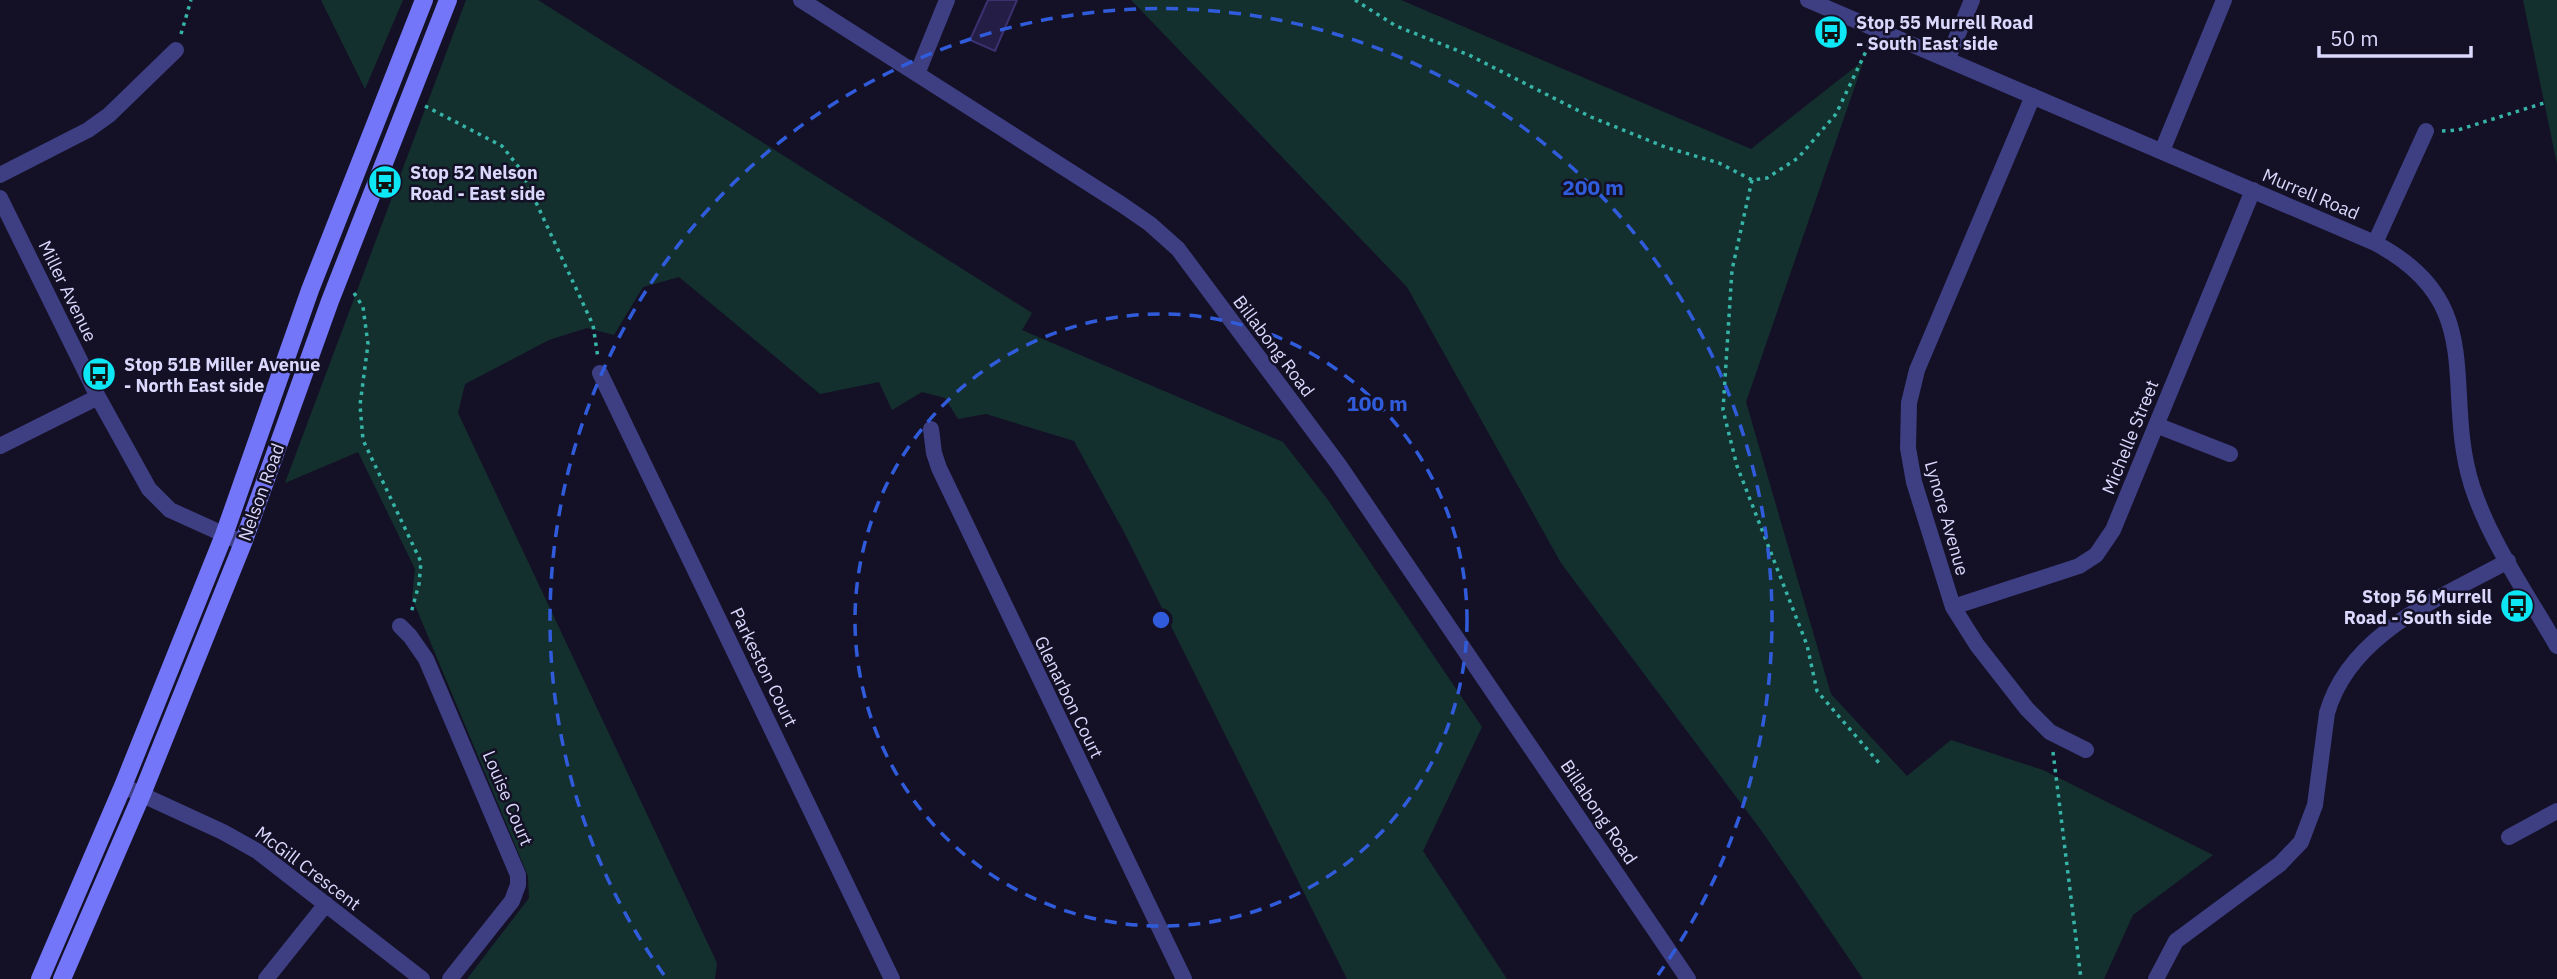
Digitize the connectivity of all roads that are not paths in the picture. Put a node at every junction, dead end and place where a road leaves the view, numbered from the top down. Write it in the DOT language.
graph roads {
  1 [pos="424,0"];
  2 [pos="449,0"];
  3 [pos="801,0"];
  4 [pos="947,0"];
  5 [pos="1808,0"];
  6 [pos="1972,0"];
  7 [pos="2224,0"];
  8 [pos="176,50"];
  9 [pos="1948,58"];
  10 [pos="917,74"];
  11 [pos="2033,96"];
  12 [pos="2426,131"];
  13 [pos="2162,151"];
  14 [pos="0,175"];
  15 [pos="2253,190"];
  16 [pos="0,198"];
  17 [pos="2375,243"];
  18 [pos="600,373"];
  19 [pos="98,397"];
  20 [pos="2156,425"];
  21 [pos="931,429"];
  22 [pos="0,446"];
  23 [pos="2231,454"];
  24 [pos="224,535"];
  25 [pos="243,543"];
  26 [pos="2508,561"];
  27 [pos="1953,607"];
  28 [pos="400,626"];
  29 [pos="2557,646"];
  30 [pos="2085,750"];
  31 [pos="123,786"];
  32 [pos="142,794"];
  33 [pos="2557,811"];
  34 [pos="2509,837"];
  35 [pos="326,904"];
  36 [pos="40,979"];
  37 [pos="62,979"];
  38 [pos="266,979"];
  39 [pos="422,979"];
  40 [pos="450,979"];
  41 [pos="892,979"];
  42 [pos="1184,979"];
  43 [pos="1688,979"];
  44 [pos="2156,979"];
  1 -- 24 [label="main road, Nelson Road"];
  2 -- 25 [label="main road, Nelson Road"];
  3 -- 10 [label="street, Billabong Road"];
  4 -- 10 [label="street"];
  5 -- 9 [label="street, Murrell Road"];
  6 -- 9 [label="street"];
  7 -- 13 [label="street"];
  8 -- 14 [label="street"];
  9 -- 11 [label="street, Murrell Road"];
  10 -- 43 [label="street, Billabong Road"];
  11 -- 13 [label="street, Murrell Road"];
  11 -- 27 [label="street, Lynore Avenue"];
  12 -- 17 [label="street"];
  13 -- 15 [label="street, Murrell Road"];
  15 -- 17 [label="street, Murrell Road"];
  15 -- 20 [label="street, Michelle Street"];
  16 -- 19 [label="street, Miller Avenue"];
  17 -- 26 [label="street, Murrell Road"];
  18 -- 41 [label="street, Parkeston Court"];
  19 -- 22 [label="street"];
  19 -- 24 [label="street, Miller Avenue"];
  20 -- 23 [label="street"];
  20 -- 27 [label="street, Michelle Street"];
  21 -- 42 [label="street, Glenarbon Court"];
  24 -- 25 [label="street, Miller Avenue"];
  24 -- 31 [label="main road, Nelson Road"];
  25 -- 32 [label="main road, Nelson Road"];
  26 -- 29 [label="street, Murrell Road"];
  26 -- 44 [label="street"];
  27 -- 30 [label="street, Lynore Avenue"];
  28 -- 40 [label="street, Louise Court"];
  31 -- 32 [label="street, McGill Crescent"];
  31 -- 36 [label="main road, Nelson Road"];
  32 -- 35 [label="street, McGill Crescent"];
  32 -- 37 [label="main road, Nelson Road"];
  33 -- 34 [label="street"];
  35 -- 38 [label="street"];
  35 -- 39 [label="street, McGill Crescent"];
}
